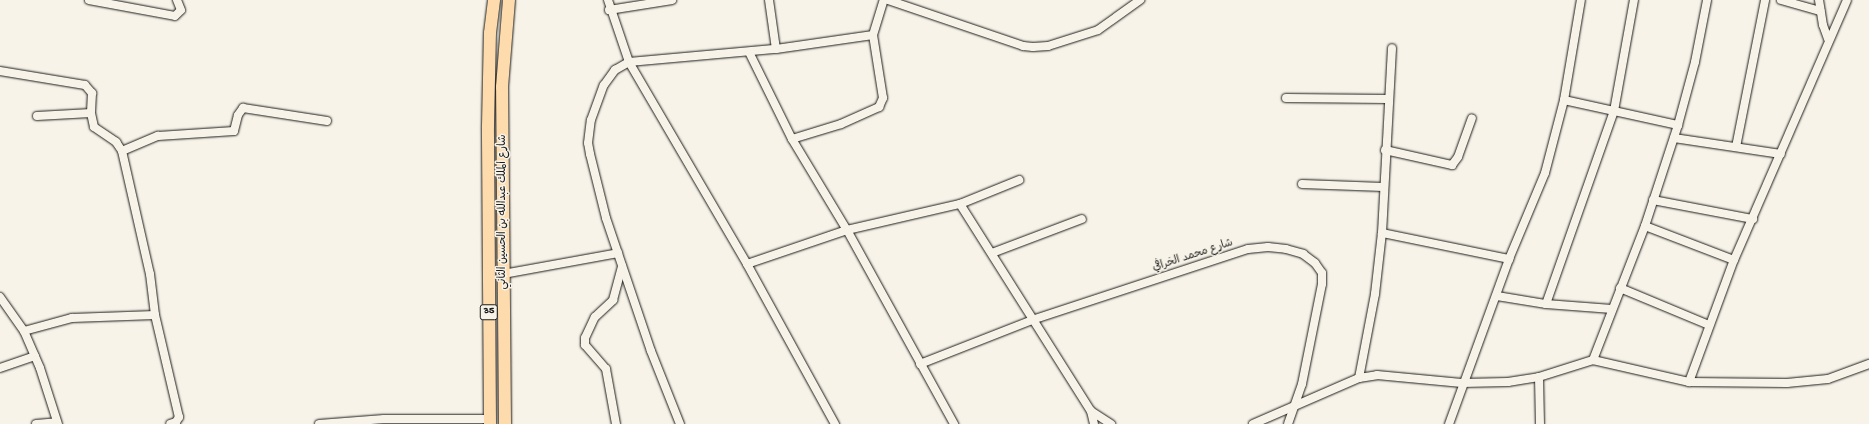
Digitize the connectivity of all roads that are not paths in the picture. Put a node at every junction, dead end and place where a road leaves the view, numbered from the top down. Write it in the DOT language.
graph roads {
  1 [pos="89,0"];
  2 [pos="177,0"];
  3 [pos="494,0"];
  4 [pos="509,0"];
  5 [pos="608,0"];
  6 [pos="672,0"];
  7 [pos="769,0"];
  8 [pos="884,0"];
  9 [pos="888,0"];
  10 [pos="1140,0"];
  11 [pos="1580,0"];
  12 [pos="1634,0"];
  13 [pos="1707,0"];
  14 [pos="1765,0"];
  15 [pos="1781,0"];
  16 [pos="1819,0"];
  17 [pos="1847,0"];
  18 [pos="660,1"];
  19 [pos="609,10"];
  20 [pos="1820,11"];
  21 [pos="873,35"];
  22 [pos="1828,39"];
  23 [pos="1392,48"];
  24 [pos="776,49"];
  25 [pos="749,52"];
  26 [pos="629,62"];
  27 [pos="0,71"];
  28 [pos="1286,98"];
  29 [pos="1388,99"];
  30 [pos="1564,100"];
  31 [pos="1614,110"];
  32 [pos="91,112"];
  33 [pos="36,116"];
  34 [pos="1472,118"];
  35 [pos="326,121"];
  36 [pos="1678,125"];
  37 [pos="1674,138"];
  38 [pos="792,139"];
  39 [pos="1736,147"];
  40 [pos="1385,150"];
  41 [pos="122,151"];
  42 [pos="1781,154"];
  43 [pos="1019,180"];
  44 [pos="1302,184"];
  45 [pos="1383,188"];
  46 [pos="489,200"];
  47 [pos="502,200"];
  48 [pos="1653,200"];
  49 [pos="960,204"];
  50 [pos="1082,219"];
  51 [pos="1753,219"];
  52 [pos="1645,226"];
  53 [pos="847,230"];
  54 [pos="489,231"];
  55 [pos="503,231"];
  56 [pos="1382,233"];
  57 [pos="618,253"];
  58 [pos="992,253"];
  59 [pos="1509,259"];
  60 [pos="1734,260"];
  61 [pos="622,263"];
  62 [pos="746,264"];
  63 [pos="503,274"];
  64 [pos="1620,288"];
  65 [pos="1497,296"];
  66 [pos="0,297"];
  67 [pos="1546,304"];
  68 [pos="1612,309"];
  69 [pos="155,315"];
  70 [pos="1035,319"];
  71 [pos="1709,324"];
  72 [pos="24,331"];
  73 [pos="35,356"];
  74 [pos="1592,360"];
  75 [pos="920,364"];
  76 [pos="1869,364"];
  77 [pos="0,368"];
  78 [pos="1539,377"];
  79 [pos="1359,378"];
  80 [pos="1689,382"];
  81 [pos="1462,383"];
  82 [pos="1292,409"];
  83 [pos="1091,411"];
  84 [pos="490,422"];
  85 [pos="57,423"];
  86 [pos="36,424"];
  87 [pos="170,424"];
  88 [pos="319,424"];
  89 [pos="505,424"];
  90 [pos="616,424"];
  91 [pos="680,424"];
  92 [pos="835,424"];
  93 [pos="954,424"];
  94 [pos="1094,424"];
  95 [pos="1111,424"];
  96 [pos="1253,424"];
  97 [pos="1288,424"];
  98 [pos="1448,424"];
  99 [pos="1540,424"];
  1 -- 2 [label="street"];
  3 -- 46 [label="highway, شارع الملك عبدالله بن الحسين الثاني / 35"];
  4 -- 47 [label="highway, شارع الملك عبدالله بن الحسين الثاني / 35"];
  5 -- 19 [label="street"];
  6 -- 18 [label="street"];
  7 -- 24 [label="street"];
  8 -- 21 [label="street"];
  9 -- 10 [label="street"];
  11 -- 30 [label="street"];
  12 -- 31 [label="street"];
  13 -- 36 [label="street"];
  14 -- 39 [label="street"];
  15 -- 20 [label="street"];
  16 -- 20 [label="street"];
  17 -- 22 [label="street"];
  18 -- 19 [label="street"];
  19 -- 26 [label="street"];
  20 -- 22 [label="street"];
  21 -- 24 [label="street"];
  21 -- 38 [label="street"];
  22 -- 42 [label="street"];
  23 -- 29 [label="street"];
  24 -- 25 [label="street"];
  25 -- 26 [label="street"];
  25 -- 38 [label="street"];
  26 -- 57 [label="street"];
  26 -- 62 [label="street"];
  27 -- 32 [label="street"];
  28 -- 29 [label="street"];
  29 -- 40 [label="street"];
  30 -- 31 [label="street"];
  30 -- 59 [label="street"];
  31 -- 36 [label="street"];
  31 -- 67 [label="street"];
  32 -- 33 [label="street"];
  32 -- 41 [label="street"];
  34 -- 40 [label="street"];
  35 -- 41 [label="street"];
  36 -- 37 [label="street"];
  37 -- 39 [label="street"];
  37 -- 48 [label="street"];
  38 -- 53 [label="street"];
  39 -- 42 [label="street"];
  40 -- 45 [label="street"];
  41 -- 69 [label="street"];
  42 -- 51 [label="street"];
  43 -- 49 [label="street"];
  44 -- 45 [label="street"];
  45 -- 56 [label="street"];
  46 -- 47 [label="highway"];
  46 -- 54 [label="highway, شارع الملك عبدالله بن الحسين الثاني / 35"];
  47 -- 55 [label="highway, شارع الملك عبدالله بن الحسين الثاني / 35"];
  48 -- 51 [label="street"];
  48 -- 52 [label="street"];
  49 -- 53 [label="street"];
  49 -- 58 [label="street"];
  50 -- 58 [label="street"];
  51 -- 60 [label="street"];
  52 -- 60 [label="street"];
  52 -- 64 [label="street"];
  53 -- 62 [label="street"];
  53 -- 75 [label="street"];
  54 -- 55 [label="highway"];
  54 -- 84 [label="highway, شارع الملك عبدالله بن الحسين الثاني / 35"];
  55 -- 63 [label="highway, شارع الملك عبدالله بن الحسين الثاني / 35"];
  56 -- 59 [label="street"];
  56 -- 79 [label="street"];
  57 -- 61 [label="street"];
  57 -- 63 [label="street"];
  58 -- 70 [label="street"];
  59 -- 65 [label="street"];
  60 -- 71 [label="street"];
  61 -- 90 [label="street"];
  61 -- 91 [label="street"];
  62 -- 92 [label="street"];
  63 -- 89 [label="highway, شارع الملك عبدالله بن الحسين الثاني / 35"];
  64 -- 68 [label="street"];
  64 -- 71 [label="street"];
  65 -- 67 [label="street"];
  65 -- 81 [label="street"];
  66 -- 72 [label="street"];
  67 -- 68 [label="street"];
  68 -- 74 [label="street"];
  69 -- 72 [label="street"];
  69 -- 87 [label="street"];
  70 -- 75 [label="street, شارع محمد الخرافي"];
  70 -- 82 [label="street, شارع محمد الخرافي"];
  70 -- 83 [label="street"];
  71 -- 80 [label="street"];
  72 -- 73 [label="street"];
  73 -- 77 [label="street"];
  73 -- 85 [label="street"];
  74 -- 78 [label="street"];
  74 -- 80 [label="street"];
  75 -- 93 [label="street"];
  76 -- 80 [label="street"];
  78 -- 81 [label="street"];
  78 -- 99 [label="street"];
  79 -- 81 [label="street"];
  79 -- 82 [label="street"];
  81 -- 98 [label="street"];
  82 -- 96 [label="street"];
  82 -- 97 [label="street, شارع محمد الخرافي"];
  83 -- 94 [label="street"];
  83 -- 95 [label="street"];
  84 -- 88 [label="street"];
  85 -- 86 [label="street"];
}
